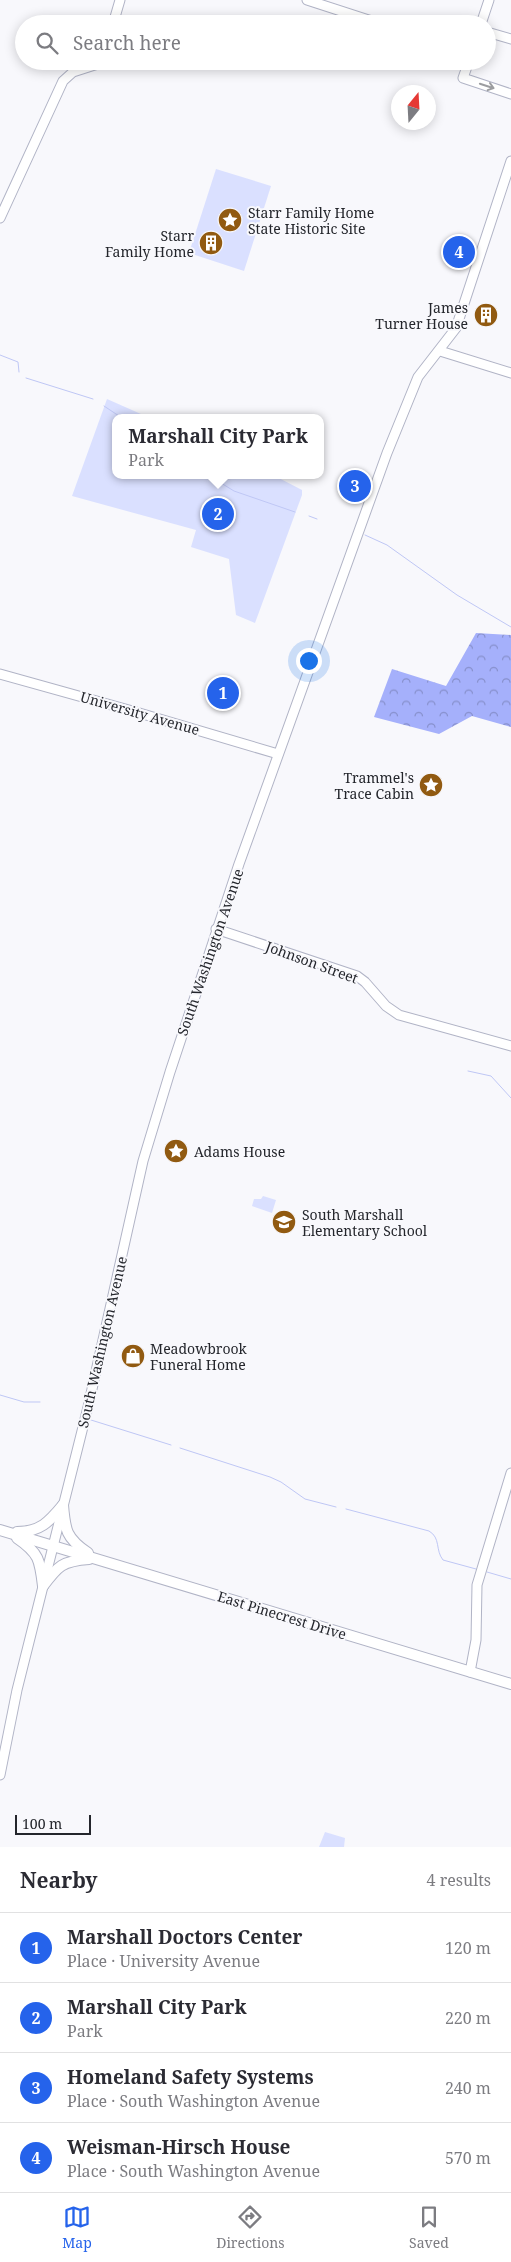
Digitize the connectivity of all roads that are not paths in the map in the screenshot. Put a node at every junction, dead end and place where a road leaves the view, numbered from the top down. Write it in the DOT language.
graph roads {
  1 [pos="120,0"];
  2 [pos="306,0"];
  3 [pos="488,0"];
  4 [pos="116,15"];
  5 [pos="353,15"];
  6 [pos="484,15"];
  7 [pos="496,35"];
  8 [pos="511,39"];
  9 [pos="79,70"];
  10 [pos="466,70"];
  11 [pos="511,94"];
  12 [pos="511,161"];
  13 [pos="0,218"];
  14 [pos="440,350"];
  15 [pos="511,373"];
  16 [pos="0,674"];
  17 [pos="278,754"];
  18 [pos="216,929"];
  19 [pos="511,1046"];
  20 [pos="511,1473"];
  21 [pos="63,1505"];
  22 [pos="4,1531"];
  23 [pos="53,1546"];
  24 [pos="97,1559"];
  25 [pos="42,1586"];
  26 [pos="470,1672"];
  27 [pos="511,1684"];
  28 [pos="0,1775"];
  1 -- 4 [label="main road"];
  2 -- 5 [label="main road"];
  3 -- 6 [label="main road"];
  7 -- 8 [label="main road"];
  9 -- 13 [label="main road"];
  10 -- 11 [label="main road, one-way"];
  12 -- 14 [label="main road, South Washington Avenue"];
  14 -- 15 [label="main road"];
  14 -- 17 [label="main road, South Washington Avenue"];
  16 -- 17 [label="main road, University Avenue"];
  17 -- 18 [label="main road, South Washington Avenue"];
  18 -- 19 [label="main road, Johnson Street"];
  18 -- 21 [label="main road, South Washington Avenue"];
  20 -- 26 [label="main road"];
  21 -- 22 [label="main road"];
  21 -- 23 [label="main road, South Washington Avenue"];
  21 -- 24 [label="main road"];
  22 -- 23 [label="main road, East Pinecrest Drive"];
  22 -- 25 [label="main road"];
  23 -- 24 [label="main road, East Pinecrest Drive"];
  23 -- 25 [label="main road, South Washington Avenue"];
  24 -- 25 [label="main road"];
  24 -- 26 [label="main road, East Pinecrest Drive"];
  25 -- 28 [label="main road, South Washington Avenue"];
  26 -- 27 [label="main road, East Pinecrest Drive"];
}
